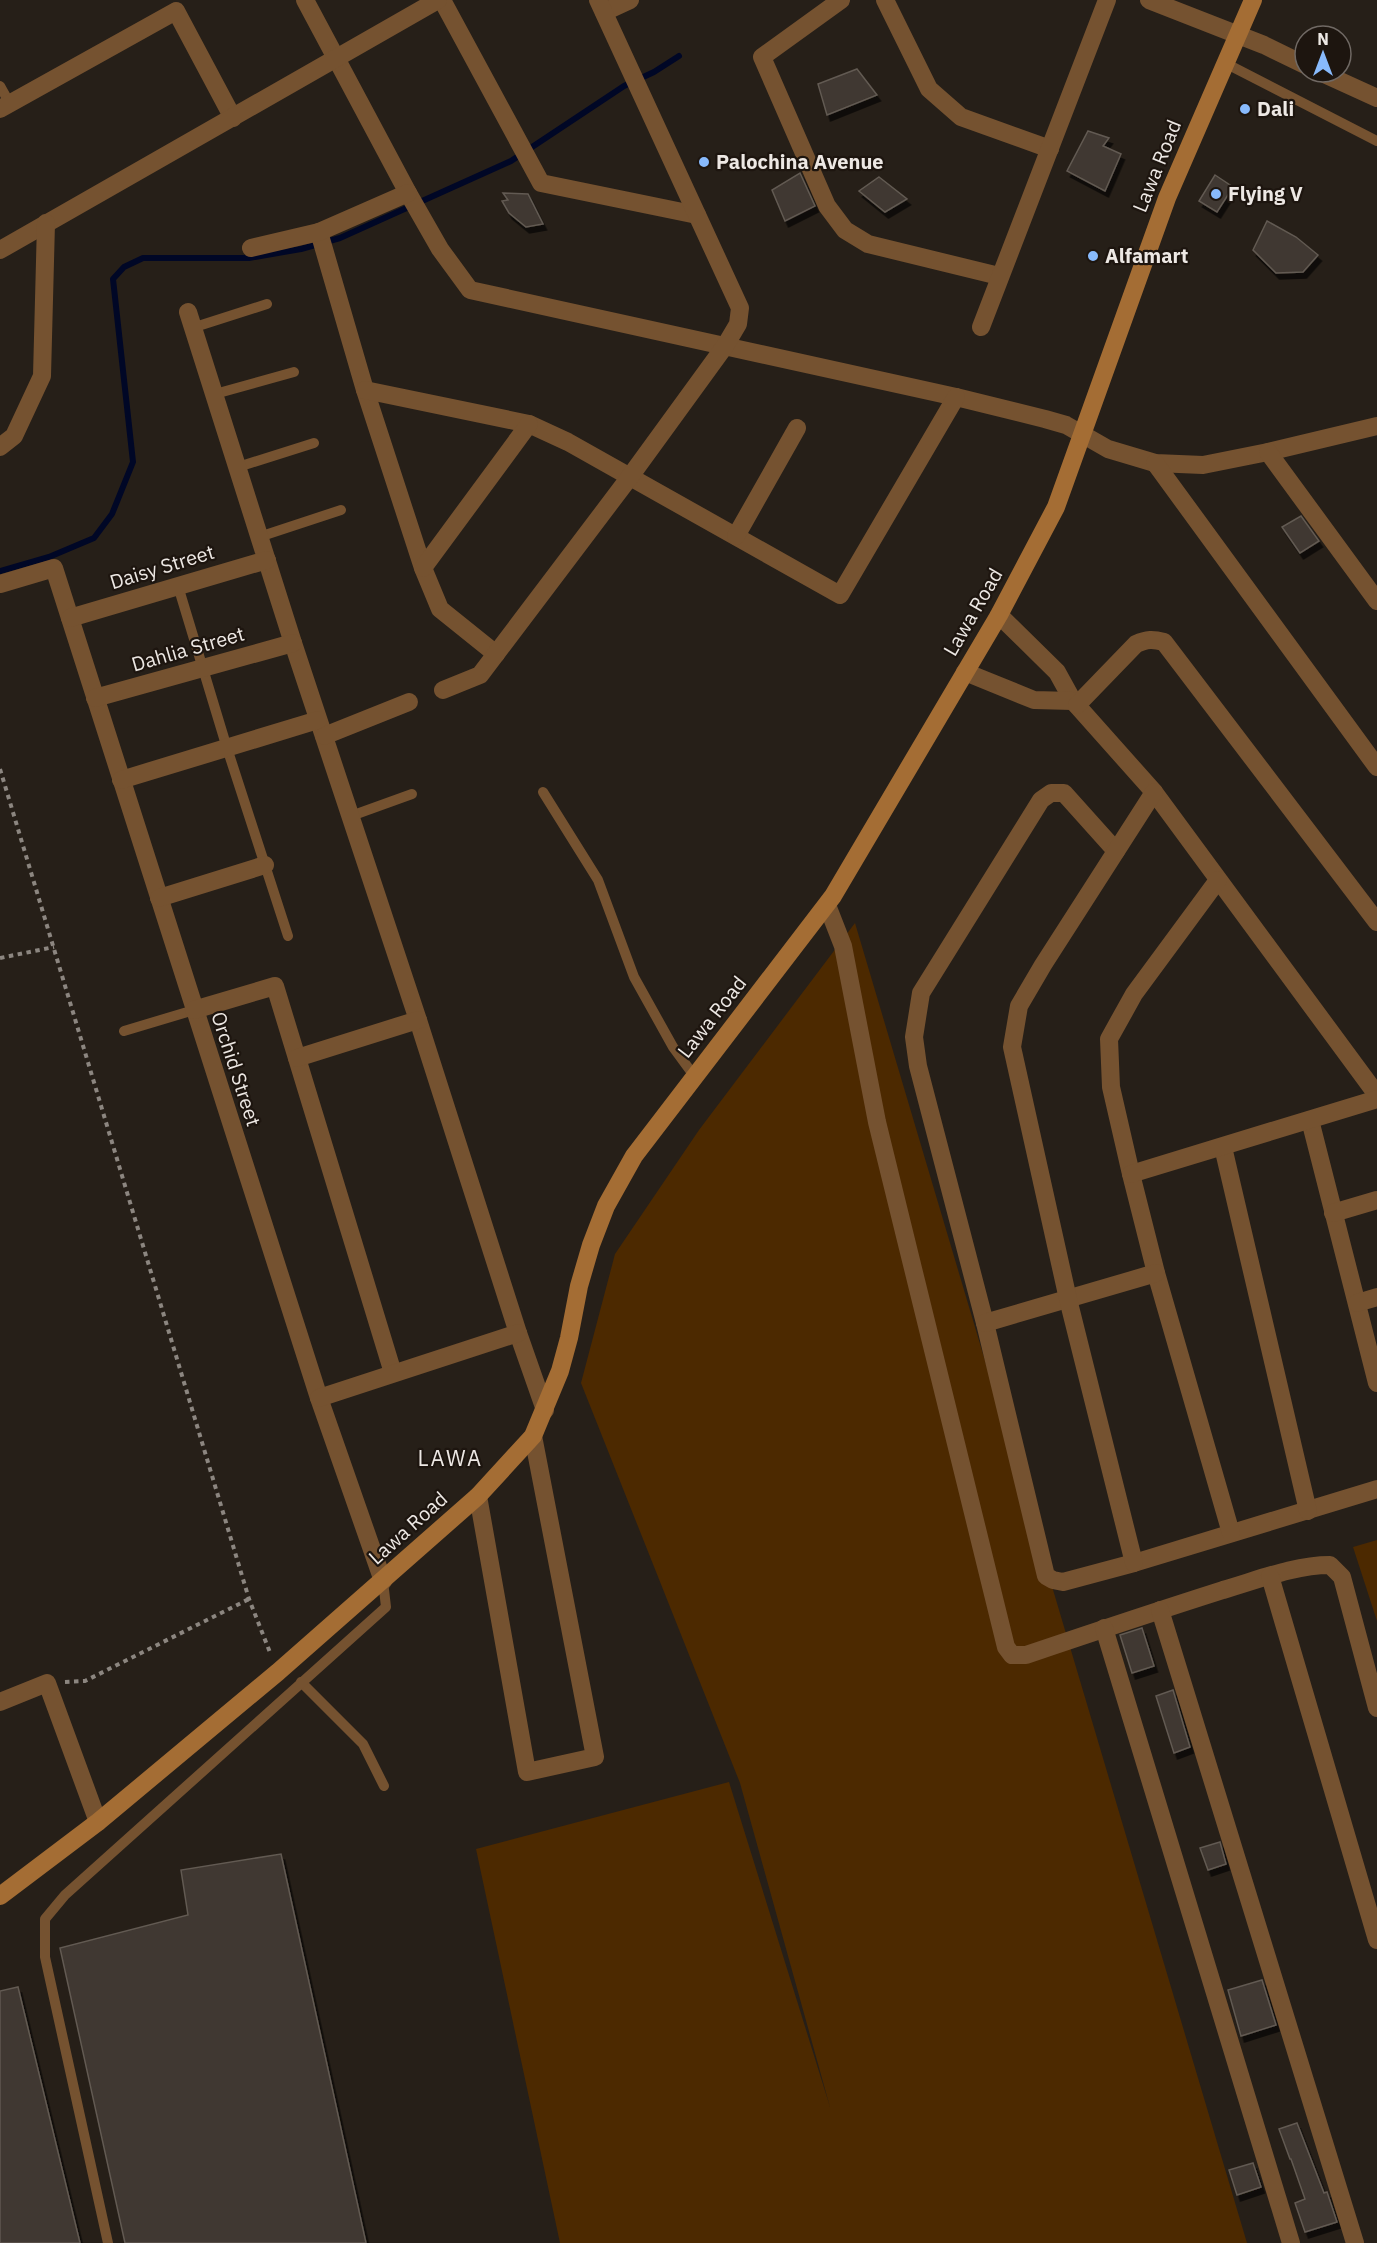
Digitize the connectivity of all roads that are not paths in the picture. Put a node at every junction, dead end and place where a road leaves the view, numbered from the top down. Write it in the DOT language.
graph roads {
  1 [pos="305,0"];
  2 [pos="440,0"];
  3 [pos="630,0"];
  4 [pos="841,0"];
  5 [pos="885,0"];
  6 [pos="1107,0"];
  7 [pos="1149,0"];
  8 [pos="1253,0"];
  9 [pos="601,6"];
  10 [pos="1237,36"];
  11 [pos="337,57"];
  12 [pos="1293,59"];
  13 [pos="1225,63"];
  14 [pos="1346,84"];
  15 [pos="0,86"];
  16 [pos="1377,98"];
  17 [pos="5,107"];
  18 [pos="233,118"];
  19 [pos="1377,141"];
  20 [pos="1050,149"];
  21 [pos="408,193"];
  22 [pos="697,215"];
  23 [pos="46,224"];
  24 [pos="319,232"];
  25 [pos="251,248"];
  26 [pos="0,250"];
  27 [pos="999,276"];
  28 [pos="267,304"];
  29 [pos="190,320"];
  30 [pos="981,327"];
  31 [pos="725,346"];
  32 [pos="294,372"];
  33 [pos="365,390"];
  34 [pos="215,394"];
  35 [pos="956,397"];
  36 [pos="529,424"];
  37 [pos="797,428"];
  38 [pos="1375,430"];
  39 [pos="1083,434"];
  40 [pos="314,443"];
  41 [pos="0,447"];
  42 [pos="1268,452"];
  43 [pos="1155,463"];
  44 [pos="238,467"];
  45 [pos="629,478"];
  46 [pos="341,510"];
  47 [pos="736,536"];
  48 [pos="260,537"];
  49 [pos="267,560"];
  50 [pos="423,568"];
  51 [pos="0,584"];
  52 [pos="178,586"];
  53 [pos="1377,601"];
  54 [pos="999,615"];
  55 [pos="70,618"];
  56 [pos="293,643"];
  57 [pos="496,654"];
  58 [pos="204,668"];
  59 [pos="965,672"];
  60 [pos="443,690"];
  61 [pos="95,698"];
  62 [pos="409,702"];
  63 [pos="1075,703"];
  64 [pos="321,728"];
  65 [pos="227,748"];
  66 [pos="1377,767"];
  67 [pos="121,780"];
  68 [pos="543,792"];
  69 [pos="1154,792"];
  70 [pos="412,794"];
  71 [pos="351,816"];
  72 [pos="1116,851"];
  73 [pos="265,865"];
  74 [pos="1218,879"];
  75 [pos="159,897"];
  76 [pos="827,905"];
  77 [pos="1377,922"];
  78 [pos="288,936"];
  79 [pos="194,1010"];
  80 [pos="418,1020"];
  81 [pos="124,1031"];
  82 [pos="297,1058"];
  83 [pos="695,1077"];
  84 [pos="1377,1097"];
  85 [pos="1310,1120"];
  86 [pos="1223,1147"];
  87 [pos="1131,1174"];
  88 [pos="1377,1200"];
  89 [pos="1333,1213"];
  90 [pos="1156,1273"];
  91 [pos="1377,1297"];
  92 [pos="1068,1299"];
  93 [pos="1357,1303"];
  94 [pos="985,1323"];
  95 [pos="518,1333"];
  96 [pos="393,1373"];
  97 [pos="1377,1383"];
  98 [pos="319,1398"];
  99 [pos="545,1410"];
  100 [pos="533,1436"];
  101 [pos="1377,1489"];
  102 [pos="478,1496"];
  103 [pos="1308,1511"];
  104 [pos="1231,1533"];
  105 [pos="1134,1563"];
  106 [pos="1270,1576"];
  107 [pos="383,1581"];
  108 [pos="1160,1610"];
  109 [pos="1104,1628"];
  110 [pos="301,1682"];
  111 [pos="0,1702"];
  112 [pos="1377,1708"];
  113 [pos="384,1786"];
  114 [pos="98,1822"];
  115 [pos="0,1896"];
  116 [pos="1377,1940"];
  117 [pos="108,2243"];
  118 [pos="1291,2243"];
  119 [pos="1355,2243"];
  1 -- 11 [label="street"];
  2 -- 11 [label="street"];
  2 -- 22 [label="street"];
  3 -- 9 [label="street"];
  4 -- 27 [label="street"];
  5 -- 20 [label="street"];
  6 -- 20 [label="street"];
  7 -- 10 [label="street"];
  8 -- 10 [label="main road, Lawa Road"];
  9 -- 22 [label="street"];
  10 -- 12 [label="street"];
  10 -- 13 [label="main road, Lawa Road"];
  11 -- 18 [label="street"];
  11 -- 21 [label="street"];
  13 -- 19 [label="lane"];
  13 -- 39 [label="main road, Lawa Road"];
  14 -- 16 [label="street"];
  15 -- 17 [label="lane"];
  17 -- 18 [label="street"];
  18 -- 23 [label="street"];
  20 -- 27 [label="street"];
  21 -- 24 [label="street"];
  21 -- 31 [label="street"];
  22 -- 31 [label="street"];
  23 -- 26 [label="street"];
  23 -- 41 [label="street"];
  24 -- 25 [label="street"];
  24 -- 33 [label="street"];
  27 -- 30 [label="street"];
  28 -- 29 [label="lane"];
  29 -- 34 [label="street"];
  31 -- 35 [label="street"];
  31 -- 45 [label="street"];
  32 -- 34 [label="lane"];
  33 -- 36 [label="street"];
  33 -- 50 [label="street"];
  34 -- 44 [label="street"];
  35 -- 39 [label="street"];
  35 -- 47 [label="street"];
  36 -- 45 [label="street"];
  36 -- 50 [label="street"];
  37 -- 47 [label="street"];
  38 -- 42 [label="street"];
  39 -- 43 [label="street"];
  39 -- 54 [label="main road, Lawa Road"];
  40 -- 44 [label="lane"];
  42 -- 43 [label="street"];
  42 -- 53 [label="street"];
  43 -- 66 [label="street"];
  44 -- 48 [label="street"];
  45 -- 47 [label="street"];
  45 -- 57 [label="street"];
  46 -- 48 [label="lane"];
  48 -- 49 [label="street"];
  49 -- 52 [label="street, Daisy Street"];
  49 -- 56 [label="street"];
  50 -- 57 [label="street"];
  51 -- 55 [label="street, Orchid Street"];
  52 -- 55 [label="street, Daisy Street"];
  52 -- 58 [label="lane"];
  54 -- 59 [label="main road, Lawa Road"];
  54 -- 63 [label="street"];
  55 -- 61 [label="street, Orchid Street"];
  56 -- 58 [label="street, Dahlia Street"];
  56 -- 64 [label="street"];
  57 -- 60 [label="street"];
  58 -- 61 [label="street, Dahlia Street"];
  58 -- 65 [label="lane"];
  59 -- 63 [label="street"];
  59 -- 76 [label="main road, Lawa Road"];
  61 -- 67 [label="street, Orchid Street"];
  62 -- 64 [label="street"];
  63 -- 69 [label="street"];
  63 -- 77 [label="street"];
  64 -- 65 [label="street"];
  64 -- 71 [label="street"];
  65 -- 67 [label="street"];
  65 -- 73 [label="lane"];
  67 -- 75 [label="street, Orchid Street"];
  68 -- 83 [label="lane"];
  69 -- 72 [label="street"];
  69 -- 74 [label="street"];
  70 -- 71 [label="lane"];
  71 -- 80 [label="street"];
  72 -- 92 [label="street"];
  72 -- 94 [label="street"];
  73 -- 75 [label="street"];
  73 -- 78 [label="lane"];
  74 -- 84 [label="street"];
  74 -- 87 [label="street"];
  75 -- 79 [label="street, Orchid Street"];
  76 -- 83 [label="main road, Lawa Road"];
  76 -- 109 [label="street"];
  79 -- 81 [label="lane"];
  79 -- 82 [label="street"];
  79 -- 98 [label="street, Orchid Street"];
  80 -- 82 [label="street"];
  80 -- 95 [label="street"];
  82 -- 96 [label="street"];
  83 -- 99 [label="main road, Lawa Road"];
  84 -- 85 [label="street"];
  85 -- 86 [label="street"];
  85 -- 89 [label="street"];
  86 -- 87 [label="street"];
  86 -- 103 [label="street"];
  87 -- 90 [label="street"];
  88 -- 89 [label="street"];
  89 -- 93 [label="street"];
  90 -- 92 [label="street"];
  90 -- 104 [label="street"];
  91 -- 93 [label="street"];
  92 -- 94 [label="street"];
  92 -- 105 [label="street"];
  93 -- 97 [label="street"];
  94 -- 105 [label="street"];
  95 -- 96 [label="street"];
  95 -- 99 [label="street"];
  96 -- 98 [label="street"];
  98 -- 107 [label="street, Orchid Street"];
  99 -- 100 [label="main road, Lawa Road"];
  100 -- 102 [label="main road, Lawa Road"];
  100 -- 102 [label="street"];
  101 -- 103 [label="street"];
  102 -- 107 [label="main road, Lawa Road"];
  103 -- 104 [label="street"];
  104 -- 105 [label="street"];
  106 -- 108 [label="street"];
  106 -- 112 [label="street"];
  106 -- 116 [label="street"];
  107 -- 110 [label="lane"];
  107 -- 114 [label="main road, Lawa Road"];
  108 -- 109 [label="street"];
  108 -- 119 [label="street"];
  109 -- 118 [label="street"];
  110 -- 113 [label="lane"];
  110 -- 117 [label="lane"];
  111 -- 114 [label="street"];
  114 -- 115 [label="main road, Lawa Road"];
}
